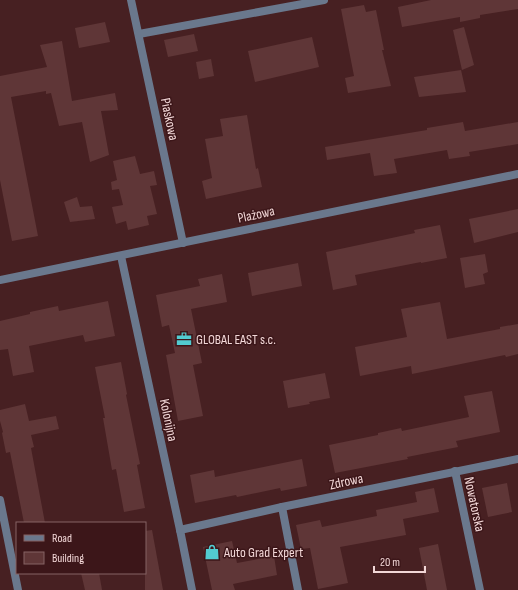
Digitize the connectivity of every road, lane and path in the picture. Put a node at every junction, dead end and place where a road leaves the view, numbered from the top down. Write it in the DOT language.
graph roads {
  1 [pos="131,0"];
  2 [pos="324,0"];
  3 [pos="139,34"];
  4 [pos="518,174"];
  5 [pos="183,243"];
  6 [pos="121,256"];
  7 [pos="0,280"];
  8 [pos="518,459"];
  9 [pos="455,471"];
  10 [pos="0,500"];
  11 [pos="282,507"];
  12 [pos="180,530"];
  13 [pos="18,590"];
  14 [pos="192,590"];
  15 [pos="298,590"];
  16 [pos="480,590"];
  1 -- 3 [label="street, Piaskowa"];
  2 -- 3 [label="street"];
  3 -- 5 [label="street, Piaskowa"];
  4 -- 5 [label="street, Plażowa"];
  5 -- 6 [label="street, Plażowa"];
  6 -- 7 [label="street, Plażowa"];
  6 -- 12 [label="street, Kolonijna"];
  8 -- 9 [label="street, Zdrowa"];
  9 -- 11 [label="street, Zdrowa"];
  9 -- 16 [label="street, Nowatorska"];
  10 -- 13 [label="street"];
  11 -- 12 [label="street, Zdrowa"];
  11 -- 15 [label="street"];
  12 -- 14 [label="street, Kolonijna"];
}
